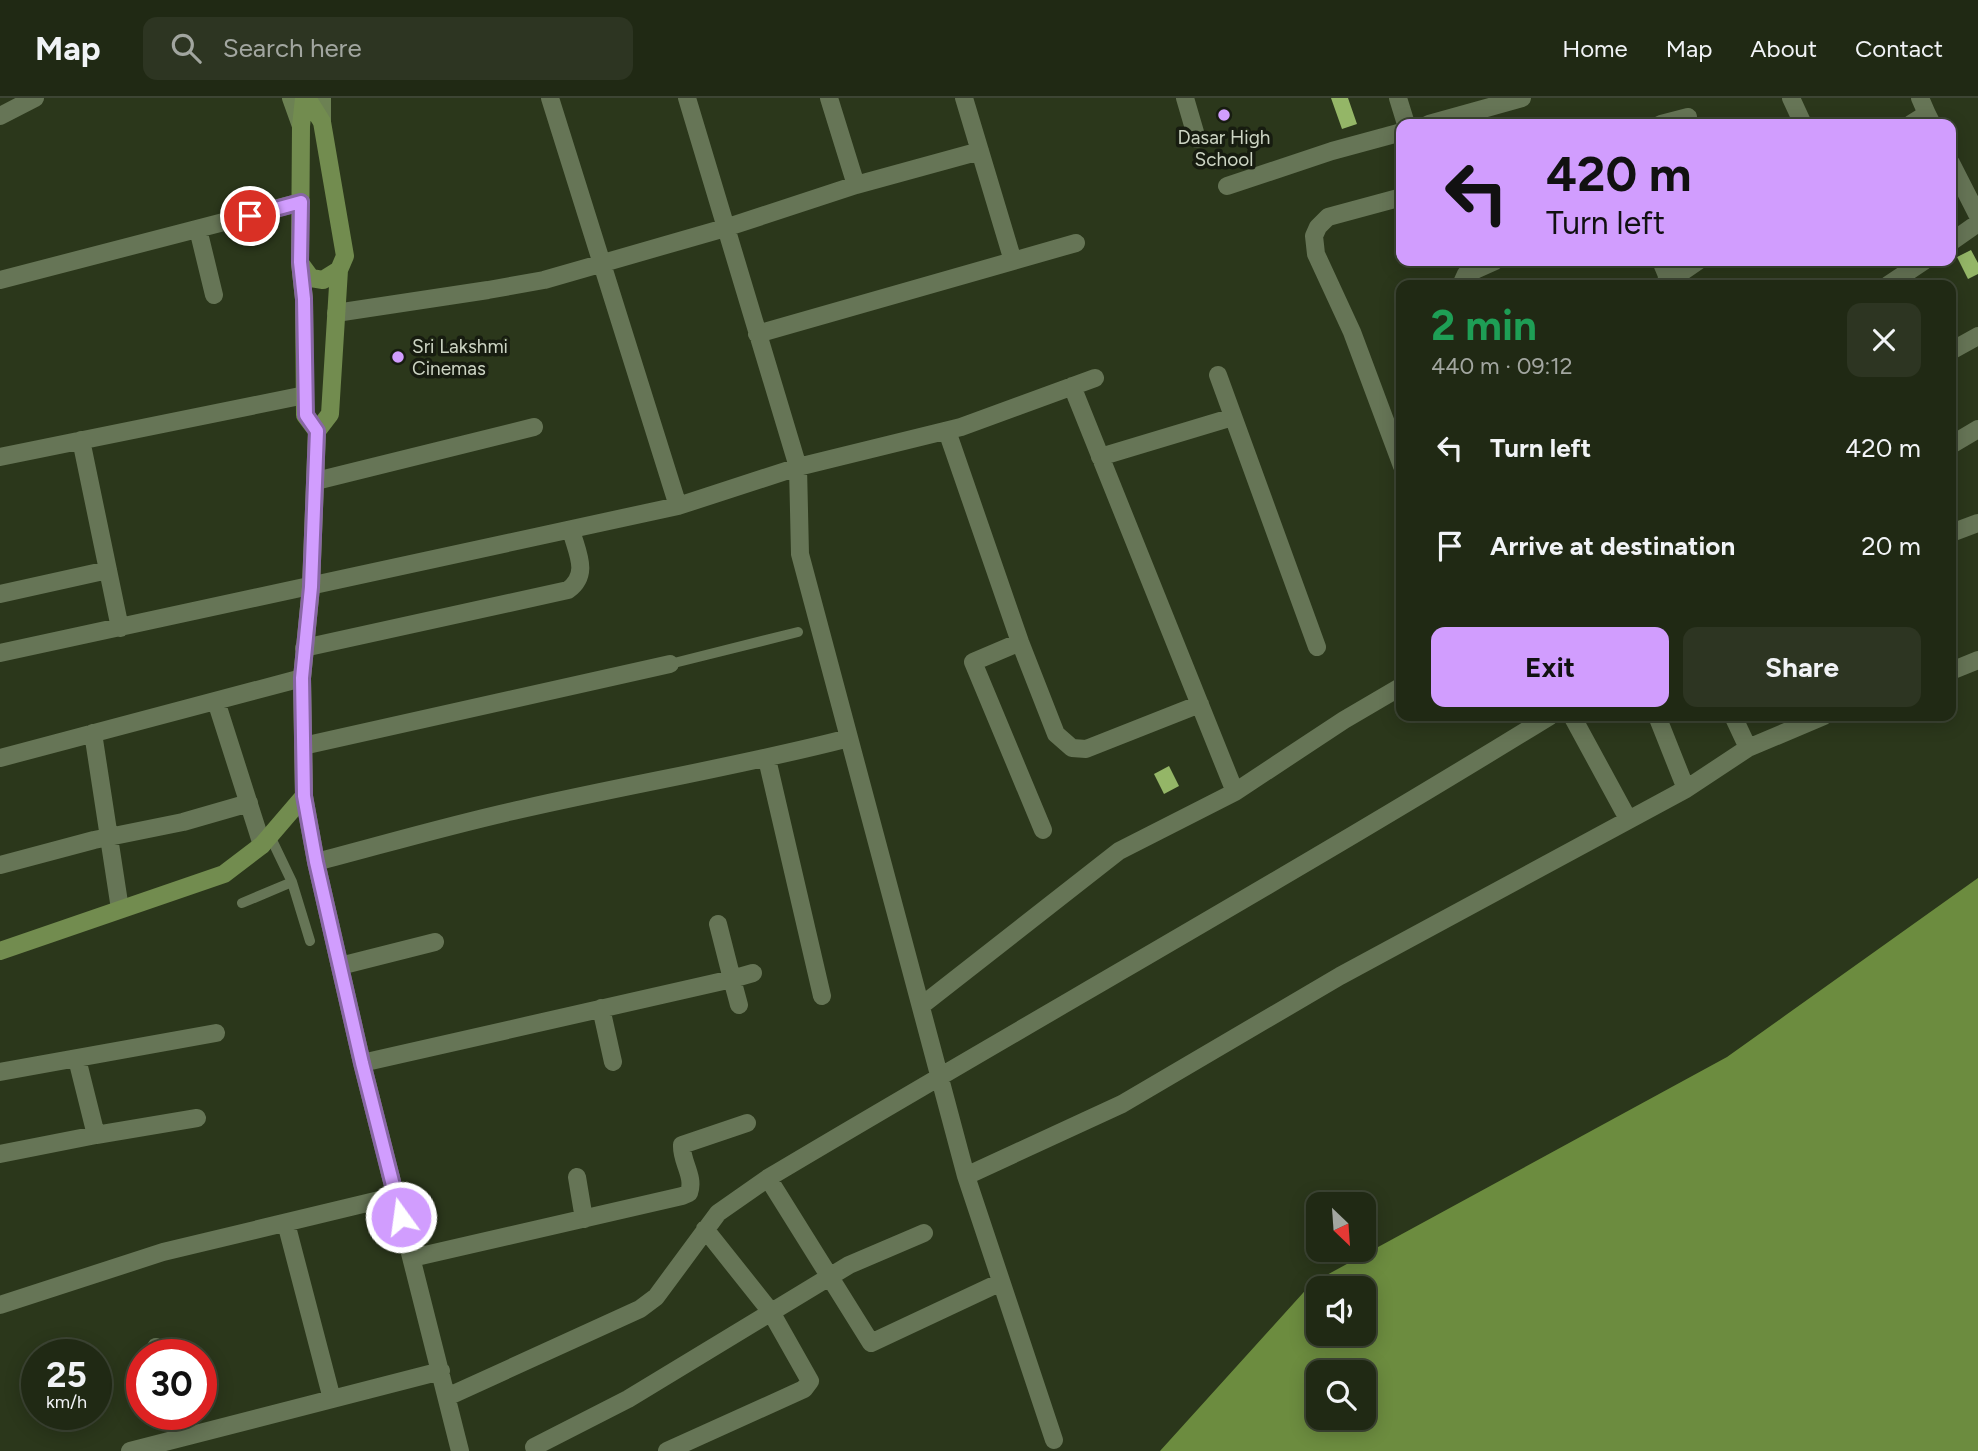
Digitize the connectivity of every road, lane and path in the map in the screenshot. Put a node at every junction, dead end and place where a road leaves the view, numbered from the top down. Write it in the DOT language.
graph roads {
  1 [pos="35,98"];
  2 [pos="291,98"];
  3 [pos="306,98"];
  4 [pos="322,98"];
  5 [pos="550,98"];
  6 [pos="687,98"];
  7 [pos="829,98"];
  8 [pos="964,98"];
  9 [pos="1185,98"];
  10 [pos="1398,98"];
  11 [pos="1522,98"];
  12 [pos="1791,98"];
  13 [pos="0,116"];
  14 [pos="1689,117"];
  15 [pos="1404,119"];
  16 [pos="1447,119"];
  17 [pos="1681,119"];
  18 [pos="1801,119"];
  19 [pos="322,122"];
  20 [pos="301,126"];
  21 [pos="1396,134"];
  22 [pos="1197,139"];
  23 [pos="980,151"];
  24 [pos="1956,173"];
  25 [pos="856,185"];
  26 [pos="1227,187"];
  27 [pos="1396,199"];
  28 [pos="301,202"];
  29 [pos="1978,216"];
  30 [pos="1978,223"];
  31 [pos="725,228"];
  32 [pos="198,229"];
  33 [pos="1956,238"];
  34 [pos="1076,243"];
  35 [pos="1013,261"];
  36 [pos="300,262"];
  37 [pos="603,263"];
  38 [pos="1484,266"];
  39 [pos="1691,266"];
  40 [pos="1916,266"];
  41 [pos="339,270"];
  42 [pos="0,280"];
  43 [pos="1463,280"];
  44 [pos="1673,280"];
  45 [pos="1896,280"];
  46 [pos="214,295"];
  47 [pos="336,313"];
  48 [pos="757,334"];
  49 [pos="1978,336"];
  50 [pos="1956,348"];
  51 [pos="1217,375"];
  52 [pos="1095,378"];
  53 [pos="1072,386"];
  54 [pos="305,395"];
  55 [pos="1233,418"];
  56 [pos="534,428"];
  57 [pos="1978,429"];
  58 [pos="317,431"];
  59 [pos="947,431"];
  60 [pos="1396,439"];
  61 [pos="81,440"];
  62 [pos="1956,442"];
  63 [pos="0,457"];
  64 [pos="1100,457"];
  65 [pos="798,467"];
  66 [pos="316,481"];
  67 [pos="678,506"];
  68 [pos="1978,523"];
  69 [pos="572,530"];
  70 [pos="1956,531"];
  71 [pos="108,570"];
  72 [pos="311,587"];
  73 [pos="0,594"];
  74 [pos="120,628"];
  75 [pos="798,632"];
  76 [pos="1020,642"];
  77 [pos="1317,647"];
  78 [pos="304,648"];
  79 [pos="0,653"];
  80 [pos="1978,660"];
  81 [pos="670,664"];
  82 [pos="1956,669"];
  83 [pos="302,678"];
  84 [pos="1396,690"];
  85 [pos="216,701"];
  86 [pos="1199,704"];
  87 [pos="1542,721"];
  88 [pos="1575,721"];
  89 [pos="1659,721"];
  90 [pos="1735,721"];
  91 [pos="1812,721"];
  92 [pos="93,733"];
  93 [pos="849,738"];
  94 [pos="303,746"];
  95 [pos="1748,748"];
  96 [pos="0,758"];
  97 [pos="767,759"];
  98 [pos="1686,789"];
  99 [pos="1235,792"];
  100 [pos="304,796"];
  101 [pos="249,803"];
  102 [pos="1628,819"];
  103 [pos="1043,830"];
  104 [pos="109,837"];
  105 [pos="266,840"];
  106 [pos="316,862"];
  107 [pos="0,864"];
  108 [pos="292,882"];
  109 [pos="242,903"];
  110 [pos="120,909"];
  111 [pos="718,924"];
  112 [pos="310,942"];
  113 [pos="435,942"];
  114 [pos="0,951"];
  115 [pos="340,967"];
  116 [pos="753,973"];
  117 [pos="732,979"];
  118 [pos="822,996"];
  119 [pos="739,1005"];
  120 [pos="921,1006"];
  121 [pos="601,1008"];
  122 [pos="216,1033"];
  123 [pos="77,1059"];
  124 [pos="613,1062"];
  125 [pos="362,1063"];
  126 [pos="0,1072"];
  127 [pos="940,1076"];
  128 [pos="197,1118"];
  129 [pos="747,1123"];
  130 [pos="96,1135"];
  131 [pos="0,1154"];
  132 [pos="966,1176"];
  133 [pos="577,1177"];
  134 [pos="768,1178"];
  135 [pos="396,1196"];
  136 [pos="584,1219"];
  137 [pos="286,1223"];
  138 [pos="705,1229"];
  139 [pos="924,1233"];
  140 [pos="412,1258"];
  141 [pos="829,1276"];
  142 [pos="1001,1282"];
  143 [pos="0,1305"];
  144 [pos="771,1312"];
  145 [pos="441,1371"];
  146 [pos="447,1397"];
  147 [pos="332,1399"];
  148 [pos="179,1430"];
  149 [pos="181,1437"];
  150 [pos="1054,1440"];
  151 [pos="534,1447"];
  152 [pos="130,1451"];
  153 [pos="460,1451"];
  154 [pos="667,1451"];
  1 -- 13 [label="street"];
  2 -- 20 [label="street"];
  3 -- 19 [label="main road"];
  3 -- 20 [label="main road"];
  4 -- 19 [label="street"];
  5 -- 37 [label="street"];
  6 -- 31 [label="street"];
  7 -- 25 [label="street"];
  8 -- 23 [label="street"];
  9 -- 22 [label="street"];
  10 -- 15 [label="street"];
  11 -- 16 [label="street"];
  12 -- 18 [label="street"];
  14 -- 17 [label="street"];
  19 -- 41 [label="main road"];
  20 -- 28 [label="main road"];
  21 -- 26 [label="street"];
  23 -- 25 [label="street"];
  23 -- 35 [label="street"];
  24 -- 29 [label="street"];
  25 -- 31 [label="street"];
  27 -- 60 [label="street"];
  28 -- 32 [label="street"];
  28 -- 36 [label="main road"];
  30 -- 33 [label="street"];
  31 -- 37 [label="street"];
  31 -- 48 [label="street"];
  32 -- 42 [label="street"];
  32 -- 46 [label="street"];
  34 -- 35 [label="street"];
  35 -- 48 [label="street"];
  36 -- 41 [label="main road"];
  36 -- 54 [label="main road"];
  37 -- 47 [label="street"];
  37 -- 67 [label="street"];
  38 -- 43 [label="street"];
  39 -- 44 [label="street"];
  40 -- 45 [label="street"];
  41 -- 47 [label="main road"];
  47 -- 58 [label="main road"];
  48 -- 65 [label="street"];
  49 -- 50 [label="street"];
  51 -- 55 [label="street"];
  52 -- 53 [label="street"];
  53 -- 59 [label="street"];
  53 -- 64 [label="street"];
  54 -- 58 [label="main road"];
  54 -- 61 [label="street"];
  55 -- 64 [label="street"];
  55 -- 77 [label="street"];
  56 -- 66 [label="street"];
  57 -- 62 [label="street"];
  58 -- 66 [label="main road"];
  59 -- 65 [label="street"];
  59 -- 76 [label="street"];
  61 -- 63 [label="street"];
  61 -- 71 [label="street"];
  64 -- 86 [label="street"];
  65 -- 67 [label="street"];
  65 -- 93 [label="street"];
  66 -- 72 [label="main road"];
  67 -- 69 [label="street"];
  68 -- 70 [label="street"];
  69 -- 72 [label="street"];
  69 -- 78 [label="street"];
  71 -- 73 [label="street"];
  71 -- 74 [label="street"];
  72 -- 74 [label="street"];
  72 -- 78 [label="main road"];
  74 -- 79 [label="street"];
  75 -- 81 [label="lane"];
  76 -- 86 [label="street"];
  76 -- 103 [label="street"];
  78 -- 83 [label="main road"];
  80 -- 82 [label="street"];
  81 -- 94 [label="street"];
  83 -- 85 [label="street"];
  83 -- 94 [label="main road"];
  84 -- 99 [label="street"];
  85 -- 92 [label="street"];
  85 -- 101 [label="street"];
  86 -- 99 [label="street"];
  87 -- 127 [label="street"];
  88 -- 102 [label="street"];
  89 -- 98 [label="street"];
  90 -- 95 [label="street"];
  91 -- 95 [label="street"];
  92 -- 96 [label="street"];
  92 -- 104 [label="street"];
  93 -- 97 [label="street"];
  93 -- 120 [label="street"];
  94 -- 100 [label="main road"];
  95 -- 98 [label="street"];
  97 -- 106 [label="street"];
  97 -- 118 [label="street"];
  98 -- 102 [label="street"];
  99 -- 120 [label="street"];
  100 -- 105 [label="main road"];
  100 -- 106 [label="street"];
  101 -- 104 [label="street"];
  101 -- 105 [label="street"];
  102 -- 132 [label="street"];
  104 -- 107 [label="street"];
  104 -- 110 [label="street"];
  105 -- 108 [label="lane"];
  105 -- 110 [label="main road"];
  106 -- 115 [label="street"];
  108 -- 109 [label="lane"];
  108 -- 112 [label="lane"];
  110 -- 114 [label="main road"];
  111 -- 117 [label="street"];
  113 -- 115 [label="street"];
  115 -- 125 [label="street"];
  116 -- 117 [label="street"];
  117 -- 119 [label="street"];
  117 -- 121 [label="street"];
  120 -- 127 [label="street"];
  121 -- 124 [label="street"];
  121 -- 125 [label="street"];
  122 -- 123 [label="street"];
  123 -- 126 [label="street"];
  123 -- 130 [label="street"];
  125 -- 135 [label="street"];
  127 -- 132 [label="street"];
  127 -- 134 [label="street"];
  128 -- 130 [label="street"];
  129 -- 136 [label="street"];
  130 -- 131 [label="street"];
  132 -- 142 [label="street"];
  133 -- 136 [label="street"];
  134 -- 138 [label="street"];
  134 -- 141 [label="street"];
  135 -- 137 [label="street"];
  135 -- 140 [label="street"];
  136 -- 140 [label="street"];
  137 -- 143 [label="street"];
  137 -- 147 [label="street"];
  138 -- 144 [label="street"];
  138 -- 146 [label="street"];
  139 -- 141 [label="street"];
  140 -- 145 [label="street"];
  141 -- 142 [label="street"];
  141 -- 144 [label="street"];
  142 -- 150 [label="street"];
  144 -- 151 [label="street"];
  144 -- 154 [label="street"];
  145 -- 146 [label="street"];
  145 -- 147 [label="street"];
  146 -- 153 [label="street"];
  147 -- 149 [label="street"];
  148 -- 149 [label="street"];
  149 -- 152 [label="street"];
}
